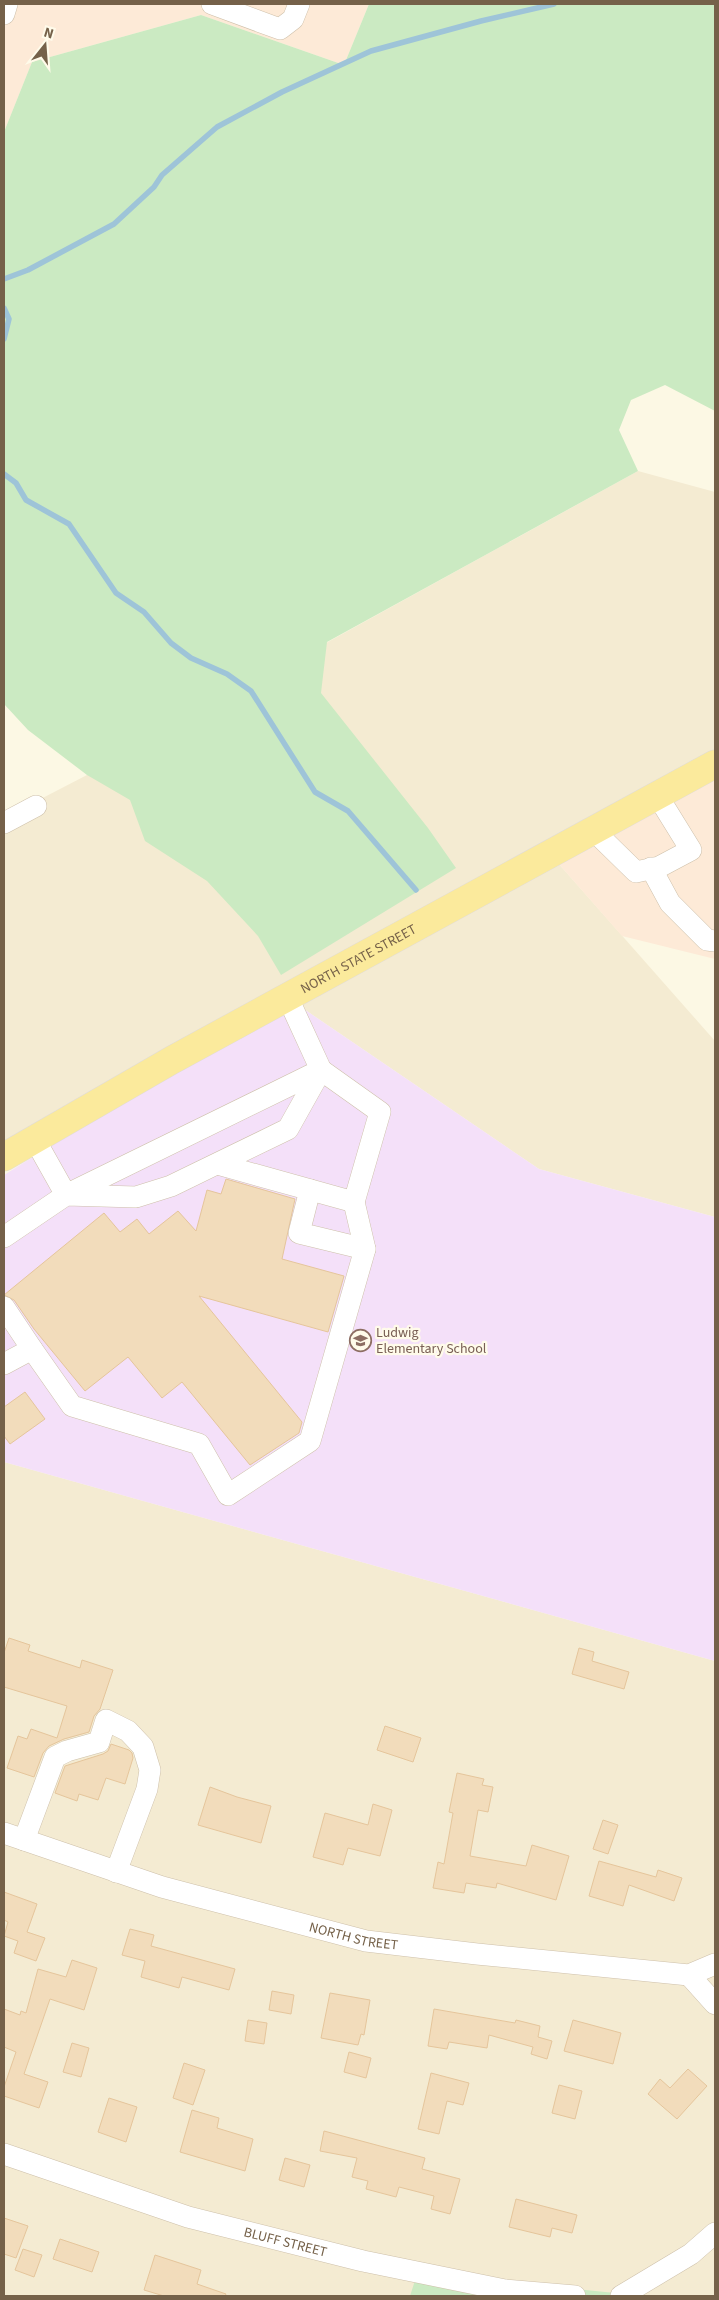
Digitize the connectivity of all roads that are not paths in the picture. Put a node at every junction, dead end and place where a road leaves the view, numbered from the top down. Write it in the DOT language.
graph roads {
  1 [pos="8,4"];
  2 [pos="212,4"];
  3 [pos="299,4"];
  4 [pos="4,14"];
  5 [pos="715,764"];
  6 [pos="657,795"];
  7 [pos="36,806"];
  8 [pos="4,823"];
  9 [pos="593,830"];
  10 [pos="651,868"];
  11 [pos="715,941"];
  12 [pos="287,996"];
  13 [pos="321,1070"];
  14 [pos="34,1138"];
  15 [pos="4,1157"];
  16 [pos="217,1164"];
  17 [pos="310,1190"];
  18 [pos="66,1195"];
  19 [pos="354,1202"];
  20 [pos="4,1237"];
  21 [pos="365,1249"];
  22 [pos="4,1307"];
  23 [pos="32,1348"];
  24 [pos="4,1364"];
  25 [pos="4,1833"];
  26 [pos="24,1840"];
  27 [pos="116,1872"];
  28 [pos="715,1964"];
  29 [pos="689,1975"];
  30 [pos="715,2004"];
  31 [pos="4,2154"];
  32 [pos="715,2233"];
  33 [pos="575,2296"];
  34 [pos="621,2296"];
  1 -- 4 [label="street"];
  2 -- 3 [label="street"];
  5 -- 6 [label="main road, NORTH STATE STREET"];
  6 -- 9 [label="main road, NORTH STATE STREET"];
  6 -- 10 [label="street"];
  7 -- 8 [label="street"];
  9 -- 10 [label="street"];
  9 -- 12 [label="main road, NORTH STATE STREET"];
  10 -- 11 [label="street"];
  12 -- 13 [label="street"];
  12 -- 14 [label="main road, NORTH STATE STREET"];
  13 -- 16 [label="street"];
  13 -- 18 [label="street"];
  13 -- 19 [label="street"];
  14 -- 15 [label="main road, NORTH STATE STREET"];
  14 -- 18 [label="street"];
  16 -- 17 [label="street"];
  16 -- 18 [label="street"];
  17 -- 19 [label="street"];
  17 -- 21 [label="street"];
  18 -- 20 [label="street"];
  19 -- 21 [label="street"];
  21 -- 23 [label="street"];
  22 -- 23 [label="street"];
  23 -- 24 [label="street"];
  25 -- 26 [label="street, NORTH STREET"];
  26 -- 27 [label="street, NORTH STREET"];
  26 -- 27 [label="street"];
  27 -- 29 [label="street, NORTH STREET"];
  28 -- 29 [label="street, NORTH STREET"];
  29 -- 30 [label="street"];
  31 -- 33 [label="street, BLUFF STREET"];
  32 -- 34 [label="street"];
}
